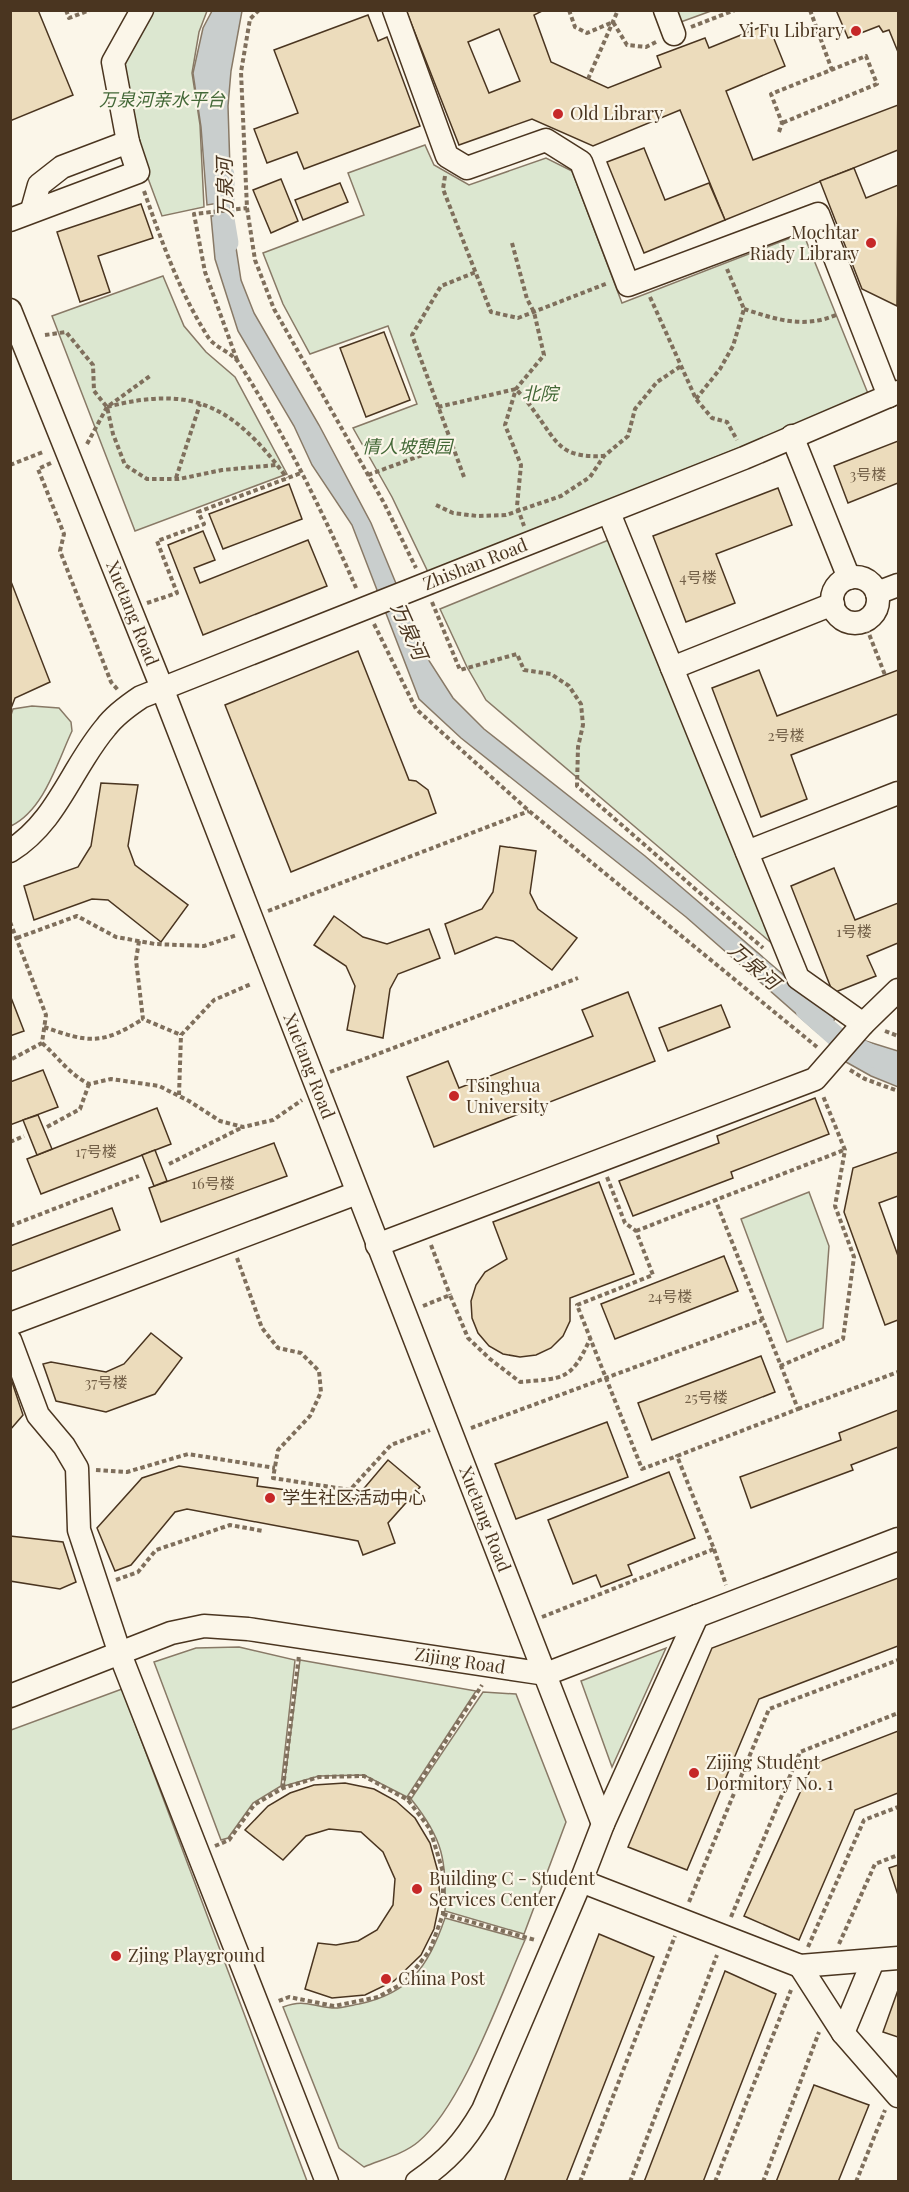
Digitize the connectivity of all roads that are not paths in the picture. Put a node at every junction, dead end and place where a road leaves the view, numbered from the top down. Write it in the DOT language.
graph roads {
  1 [pos="142,10"];
  2 [pos="394,10"];
  3 [pos="665,10"];
  4 [pos="674,34"];
  5 [pos="128,142"];
  6 [pos="32,210"];
  7 [pos="10,220"];
  8 [pos="10,310"];
  9 [pos="894,394"];
  10 [pos="792,436"];
  11 [pos="609,513"];
  12 [pos="849,578"];
  13 [pos="898,585"];
  14 [pos="877,593"];
  15 [pos="832,604"];
  16 [pos="672,668"];
  17 [pos="162,688"];
  18 [pos="898,793"];
  19 [pos="10,851"];
  20 [pos="747,852"];
  21 [pos="898,990"];
  22 [pos="863,1024"];
  23 [pos="357,1193"];
  24 [pos="377,1245"];
  25 [pos="10,1324"];
  26 [pos="10,1340"];
  27 [pos="898,1539"];
  28 [pos="697,1616"];
  29 [pos="120,1654"];
  30 [pos="546,1674"];
  31 [pos="10,1696"];
  32 [pos="603,1824"];
  33 [pos="582,1881"];
  34 [pos="898,1958"];
  35 [pos="873,1961"];
  36 [pos="800,1965"];
  37 [pos="843,2032"];
  38 [pos="896,2093"];
  39 [pos="327,2181"];
  40 [pos="417,2181"];
  1 -- 5 [label="street"];
  2 -- 9 [label="street"];
  3 -- 4 [label="street"];
  5 -- 6 [label="street"];
  5 -- 6 [label="street"];
  6 -- 7 [label="street"];
  8 -- 17 [label="street, Xuetang Road"];
  9 -- 10 [label="street, Zhishan Road"];
  10 -- 11 [label="street, Zhishan Road"];
  10 -- 12 [label="street"];
  11 -- 16 [label="street"];
  11 -- 17 [label="street, Zhishan Road"];
  12 -- 14 [label="street"];
  12 -- 15 [label="street"];
  13 -- 14 [label="street"];
  14 -- 15 [label="street"];
  15 -- 16 [label="street"];
  16 -- 20 [label="street"];
  17 -- 19 [label="street, Zhishan Road"];
  17 -- 23 [label="street, Xuetang Road"];
  18 -- 20 [label="street"];
  20 -- 22 [label="street"];
  21 -- 22 [label="street"];
  22 -- 24 [label="street"];
  23 -- 24 [label="street, Xuetang Road"];
  23 -- 25 [label="street"];
  24 -- 30 [label="street, Xuetang Road"];
  26 -- 29 [label="street"];
  27 -- 28 [label="street, Zijing Road"];
  28 -- 30 [label="street, Zijing Road"];
  28 -- 32 [label="street"];
  29 -- 30 [label="street, Zijing Road"];
  29 -- 31 [label="street, Zijing Road"];
  29 -- 39 [label="street"];
  30 -- 32 [label="street, Xuetang Road"];
  32 -- 33 [label="street"];
  33 -- 36 [label="street"];
  33 -- 40 [label="street"];
  34 -- 35 [label="street"];
  35 -- 36 [label="street"];
  35 -- 37 [label="street"];
  36 -- 37 [label="street"];
  37 -- 38 [label="street"];
}
